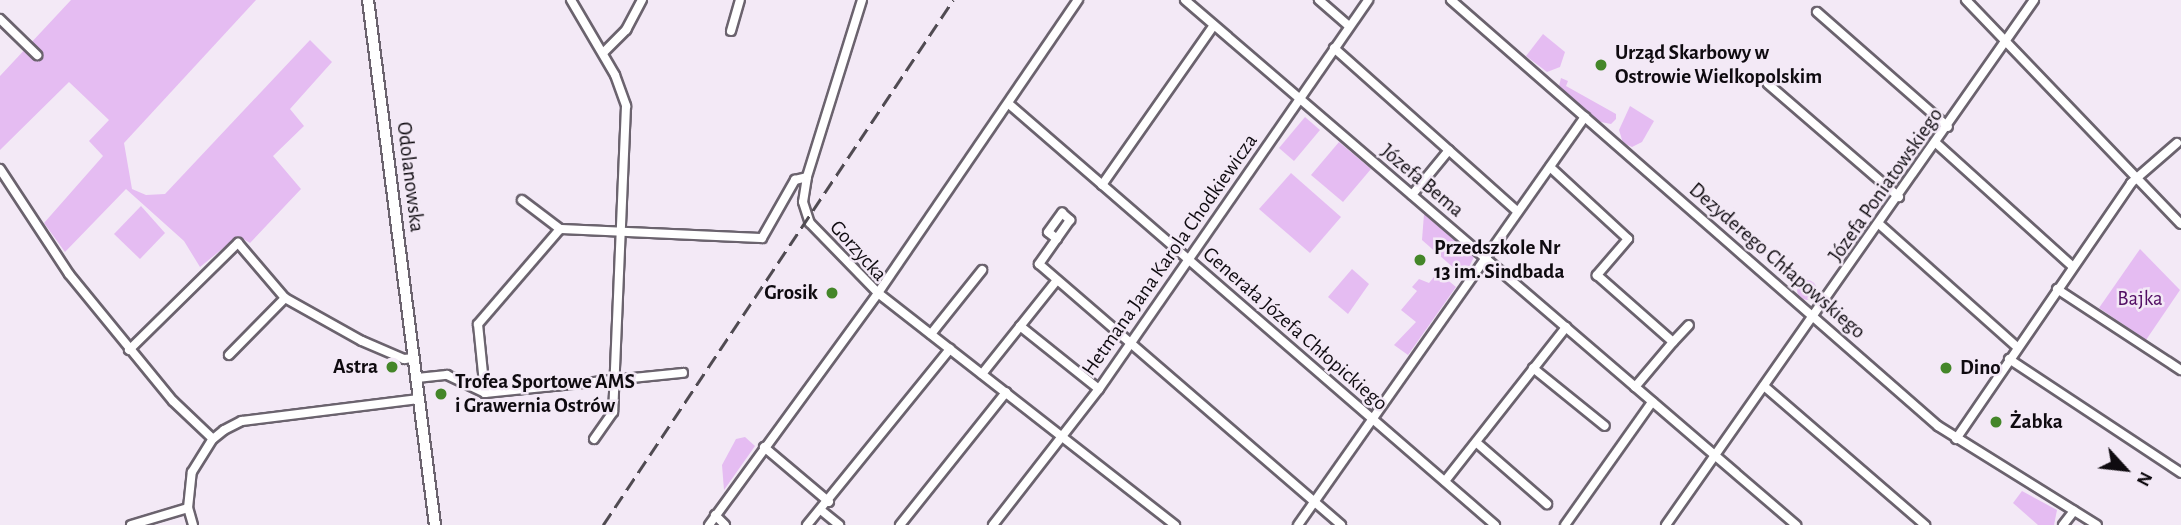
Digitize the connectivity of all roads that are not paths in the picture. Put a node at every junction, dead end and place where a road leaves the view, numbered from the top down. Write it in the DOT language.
graph roads {
  1 [pos="368,0"];
  2 [pos="571,0"];
  3 [pos="642,0"];
  4 [pos="740,0"];
  5 [pos="862,0"];
  6 [pos="1078,0"];
  7 [pos="1185,0"];
  8 [pos="1319,0"];
  9 [pos="1368,0"];
  10 [pos="1451,0"];
  11 [pos="1966,0"];
  12 [pos="2034,0"];
  13 [pos="1817,12"];
  14 [pos="0,19"];
  15 [pos="1214,25"];
  16 [pos="1349,26"];
  17 [pos="731,31"];
  18 [pos="2007,43"];
  19 [pos="1334,48"];
  20 [pos="603,53"];
  21 [pos="37,55"];
  22 [pos="1768,84"];
  23 [pos="1299,99"];
  24 [pos="1009,104"];
  25 [pos="1585,117"];
  26 [pos="1948,127"];
  27 [pos="1936,143"];
  28 [pos="2177,143"];
  29 [pos="1449,150"];
  30 [pos="1550,167"];
  31 [pos="0,169"];
  32 [pos="807,177"];
  33 [pos="2137,178"];
  34 [pos="1102,185"];
  35 [pos="1412,195"];
  36 [pos="1899,197"];
  37 [pos="522,200"];
  38 [pos="1518,212"];
  39 [pos="1879,224"];
  40 [pos="2181,224"];
  41 [pos="560,229"];
  42 [pos="620,231"];
  43 [pos="1057,239"];
  44 [pos="1486,258"];
  45 [pos="1188,259"];
  46 [pos="2072,267"];
  47 [pos="982,270"];
  48 [pos="1057,280"];
  49 [pos="2057,289"];
  50 [pos="878,293"];
  51 [pos="285,298"];
  52 [pos="1814,316"];
  53 [pos="1689,325"];
  54 [pos="1020,326"];
  55 [pos="1566,327"];
  56 [pos="931,334"];
  57 [pos="1131,342"];
  58 [pos="1673,342"];
  59 [pos="2017,347"];
  60 [pos="950,349"];
  61 [pos="129,350"];
  62 [pos="229,355"];
  63 [pos="414,358"];
  64 [pos="2009,359"];
  65 [pos="1533,368"];
  66 [pos="2181,370"];
  67 [pos="683,373"];
  68 [pos="982,374"];
  69 [pos="416,378"];
  70 [pos="615,382"];
  71 [pos="1764,386"];
  72 [pos="1634,387"];
  73 [pos="1099,389"];
  74 [pos="1006,392"];
  75 [pos="485,393"];
  76 [pos="419,398"];
  77 [pos="1653,402"];
  78 [pos="1373,419"];
  79 [pos="1605,426"];
  80 [pos="1064,438"];
  81 [pos="213,439"];
  82 [pos="594,439"];
  83 [pos="1956,439"];
  84 [pos="1478,443"];
  85 [pos="764,447"];
  86 [pos="1715,455"];
  87 [pos="2181,473"];
  88 [pos="1445,481"];
  89 [pos="1315,500"];
  90 [pos="829,502"];
  91 [pos="1547,504"];
  92 [pos="188,508"];
  93 [pos="821,510"];
  94 [pos="2074,511"];
  95 [pos="715,515"];
  96 [pos="131,525"];
  97 [pos="193,525"];
  98 [pos="435,525"];
  99 [pos="709,525"];
  100 [pos="725,525"];
  101 [pos="807,525"];
  102 [pos="839,525"];
  103 [pos="900,525"];
  104 [pos="993,525"];
  105 [pos="1175,525"];
  106 [pos="1298,525"];
  107 [pos="1341,525"];
  108 [pos="1495,525"];
  109 [pos="1565,525"];
  110 [pos="1666,525"];
  111 [pos="1796,525"];
  112 [pos="1924,525"];
  113 [pos="2063,525"];
  114 [pos="2097,525"];
  1 -- 63 [label="main road, Odolanowska"];
  2 -- 20 [label="street"];
  3 -- 20 [label="street"];
  4 -- 17 [label="street"];
  5 -- 32 [label="street, Gorzycka"];
  6 -- 24 [label="street"];
  7 -- 15 [label="street, Józefa Bema"];
  8 -- 16 [label="street"];
  9 -- 16 [label="street, Hetmana Jana Karola Chodkiewicza"];
  10 -- 25 [label="street, Dezyderego Chłapowskiego"];
  11 -- 18 [label="street"];
  12 -- 18 [label="street, Józefa Poniatowskiego"];
  13 -- 26 [label="street"];
  14 -- 21 [label="street"];
  15 -- 23 [label="street, Józefa Bema"];
  15 -- 34 [label="street"];
  16 -- 19 [label="street, Hetmana Jana Karola Chodkiewicza"];
  18 -- 26 [label="street, Józefa Poniatowskiego"];
  18 -- 33 [label="street"];
  19 -- 23 [label="street, Hetmana Jana Karola Chodkiewicza"];
  19 -- 29 [label="street"];
  20 -- 42 [label="street"];
  22 -- 36 [label="street"];
  23 -- 35 [label="street, Józefa Bema"];
  23 -- 45 [label="street, Hetmana Jana Karola Chodkiewicza"];
  24 -- 34 [label="street, Generała Józefa Chłopickiego"];
  24 -- 50 [label="street"];
  25 -- 30 [label="street"];
  25 -- 52 [label="street, Dezyderego Chłapowskiego"];
  26 -- 27 [label="street, Józefa Poniatowskiego"];
  27 -- 36 [label="street, Józefa Poniatowskiego"];
  27 -- 46 [label="street"];
  28 -- 33 [label="street"];
  29 -- 35 [label="street"];
  29 -- 38 [label="street"];
  30 -- 38 [label="street"];
  30 -- 58 [label="street"];
  31 -- 61 [label="street"];
  32 -- 42 [label="street"];
  32 -- 50 [label="street, Gorzycka"];
  33 -- 40 [label="street"];
  33 -- 46 [label="street"];
  34 -- 45 [label="street, Generała Józefa Chłopickiego"];
  35 -- 44 [label="street, Józefa Bema"];
  36 -- 39 [label="street, Józefa Poniatowskiego"];
  37 -- 41 [label="street"];
  38 -- 44 [label="street"];
  39 -- 52 [label="street, Józefa Poniatowskiego"];
  39 -- 59 [label="street"];
  41 -- 42 [label="street"];
  41 -- 75 [label="street"];
  42 -- 70 [label="street"];
  43 -- 48 [label="street"];
  44 -- 55 [label="street, Józefa Bema"];
  44 -- 78 [label="street"];
  45 -- 57 [label="street, Hetmana Jana Karola Chodkiewicza"];
  45 -- 78 [label="street, Generała Józefa Chłopickiego"];
  46 -- 49 [label="street"];
  47 -- 56 [label="street"];
  48 -- 54 [label="street"];
  48 -- 57 [label="street"];
  49 -- 59 [label="street"];
  49 -- 66 [label="street"];
  50 -- 56 [label="street"];
  50 -- 85 [label="street, Gorzycka"];
  51 -- 61 [label="street"];
  51 -- 62 [label="street"];
  51 -- 63 [label="street"];
  52 -- 71 [label="street, Józefa Poniatowskiego"];
  52 -- 83 [label="street, Dezyderego Chłapowskiego"];
  53 -- 58 [label="street"];
  54 -- 68 [label="street"];
  54 -- 73 [label="street"];
  55 -- 65 [label="street"];
  55 -- 72 [label="street, Józefa Bema"];
  56 -- 60 [label="street"];
  57 -- 73 [label="street, Hetmana Jana Karola Chodkiewicza"];
  57 -- 89 [label="street"];
  58 -- 72 [label="street"];
  59 -- 64 [label="street"];
  60 -- 68 [label="street"];
  60 -- 90 [label="street"];
  61 -- 81 [label="street"];
  63 -- 69 [label="main road, Odolanowska"];
  64 -- 83 [label="street"];
  64 -- 87 [label="street"];
  65 -- 79 [label="street"];
  65 -- 84 [label="street"];
  67 -- 70 [label="street"];
  68 -- 74 [label="street"];
  69 -- 75 [label="street"];
  69 -- 76 [label="main road, Odolanowska"];
  70 -- 75 [label="street"];
  70 -- 82 [label="street"];
  71 -- 86 [label="street, Józefa Poniatowskiego"];
  71 -- 112 [label="street"];
  72 -- 77 [label="street, Józefa Bema"];
  73 -- 80 [label="street, Hetmana Jana Karola Chodkiewicza"];
  74 -- 80 [label="street"];
  74 -- 103 [label="street"];
  76 -- 81 [label="street"];
  76 -- 98 [label="main road, Odolanowska"];
  77 -- 86 [label="street, Józefa Bema"];
  77 -- 109 [label="street"];
  78 -- 88 [label="street, Generała Józefa Chłopickiego"];
  78 -- 89 [label="street"];
  80 -- 104 [label="street, Hetmana Jana Karola Chodkiewicza"];
  80 -- 105 [label="street"];
  81 -- 92 [label="street"];
  83 -- 94 [label="street, Dezyderego Chłapowskiego"];
  84 -- 88 [label="street"];
  84 -- 91 [label="street"];
  85 -- 90 [label="street"];
  85 -- 95 [label="street, Gorzycka"];
  86 -- 110 [label="street, Józefa Poniatowskiego"];
  86 -- 111 [label="street, Józefa Bema"];
  88 -- 108 [label="street, Generała Józefa Chłopickiego"];
  89 -- 106 [label="street"];
  89 -- 107 [label="street"];
  90 -- 93 [label="street"];
  92 -- 96 [label="street"];
  92 -- 97 [label="street"];
  93 -- 101 [label="street"];
  93 -- 102 [label="street"];
  94 -- 113 [label="street"];
  94 -- 114 [label="street, Dezyderego Chłapowskiego"];
  95 -- 99 [label="street, Gorzycka"];
  95 -- 100 [label="street"];
}
